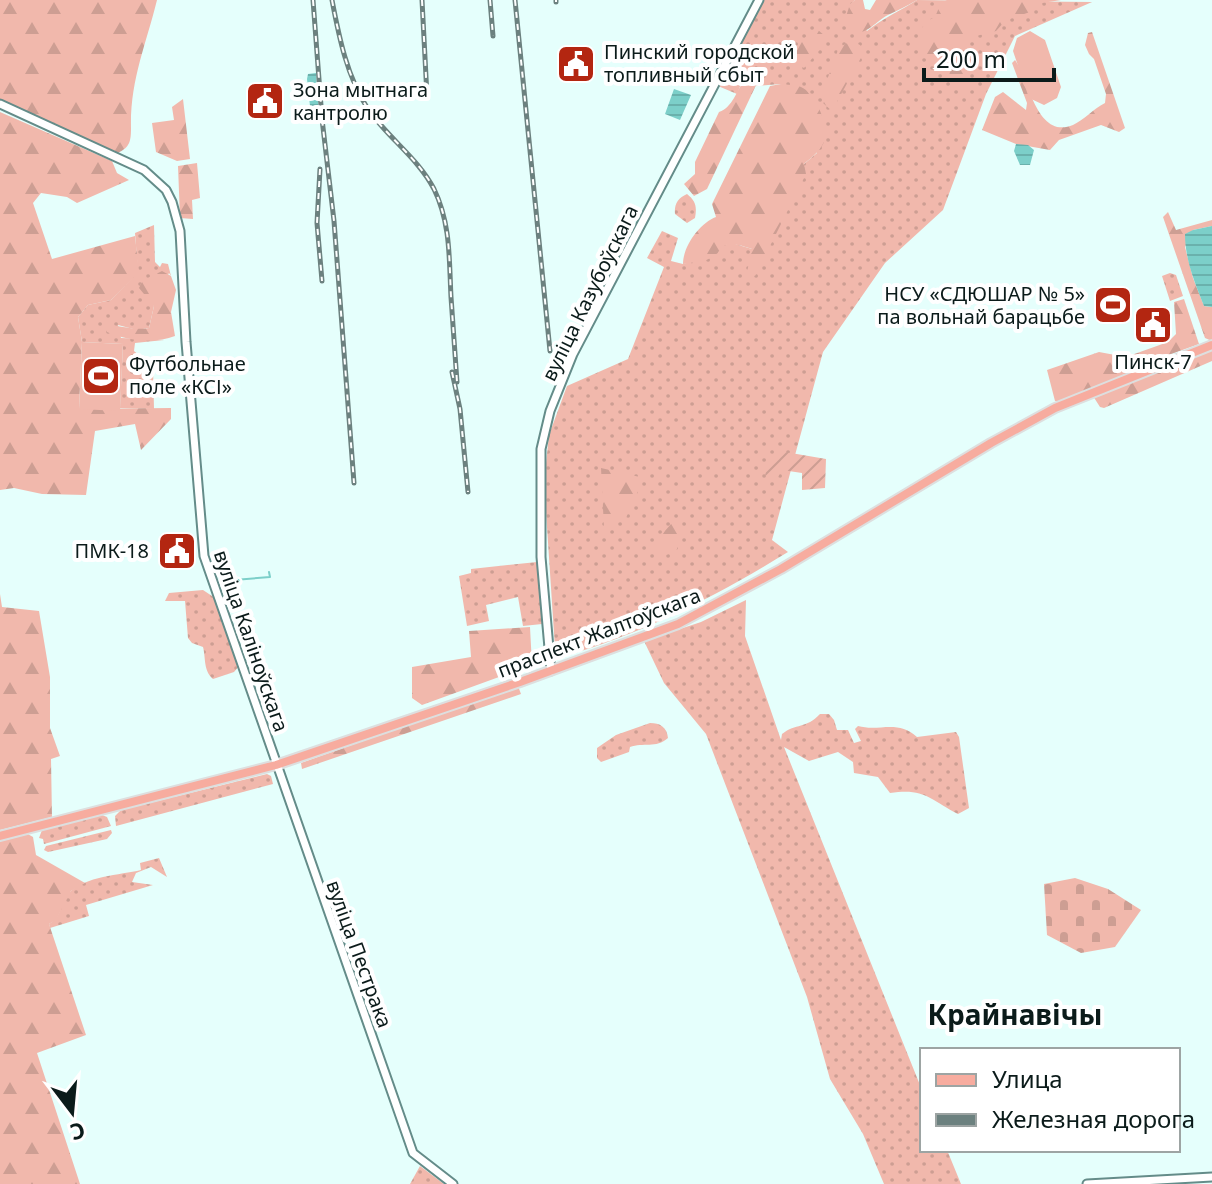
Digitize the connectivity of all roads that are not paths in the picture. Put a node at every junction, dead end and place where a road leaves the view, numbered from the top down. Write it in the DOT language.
graph roads {
  1 [pos="759,0"];
  2 [pos="0,104"];
  3 [pos="1212,345"];
  4 [pos="551,671"];
  5 [pos="276,765"];
  6 [pos="0,836"];
  7 [pos="1212,1177"];
  8 [pos="453,1184"];
  9 [pos="1087,1184"];
  1 -- 4 [label="street, вуліца Казубоўскага"];
  2 -- 5 [label="street, вуліца Каліноўскага"];
  3 -- 4 [label="main road, праспект Жалтоўскага"];
  4 -- 5 [label="main road, праспект Жалтоўскага"];
  5 -- 6 [label="main road, праспект Жалтоўскага"];
  5 -- 8 [label="street, вуліца Пестрака"];
  7 -- 9 [label="street"];
}
